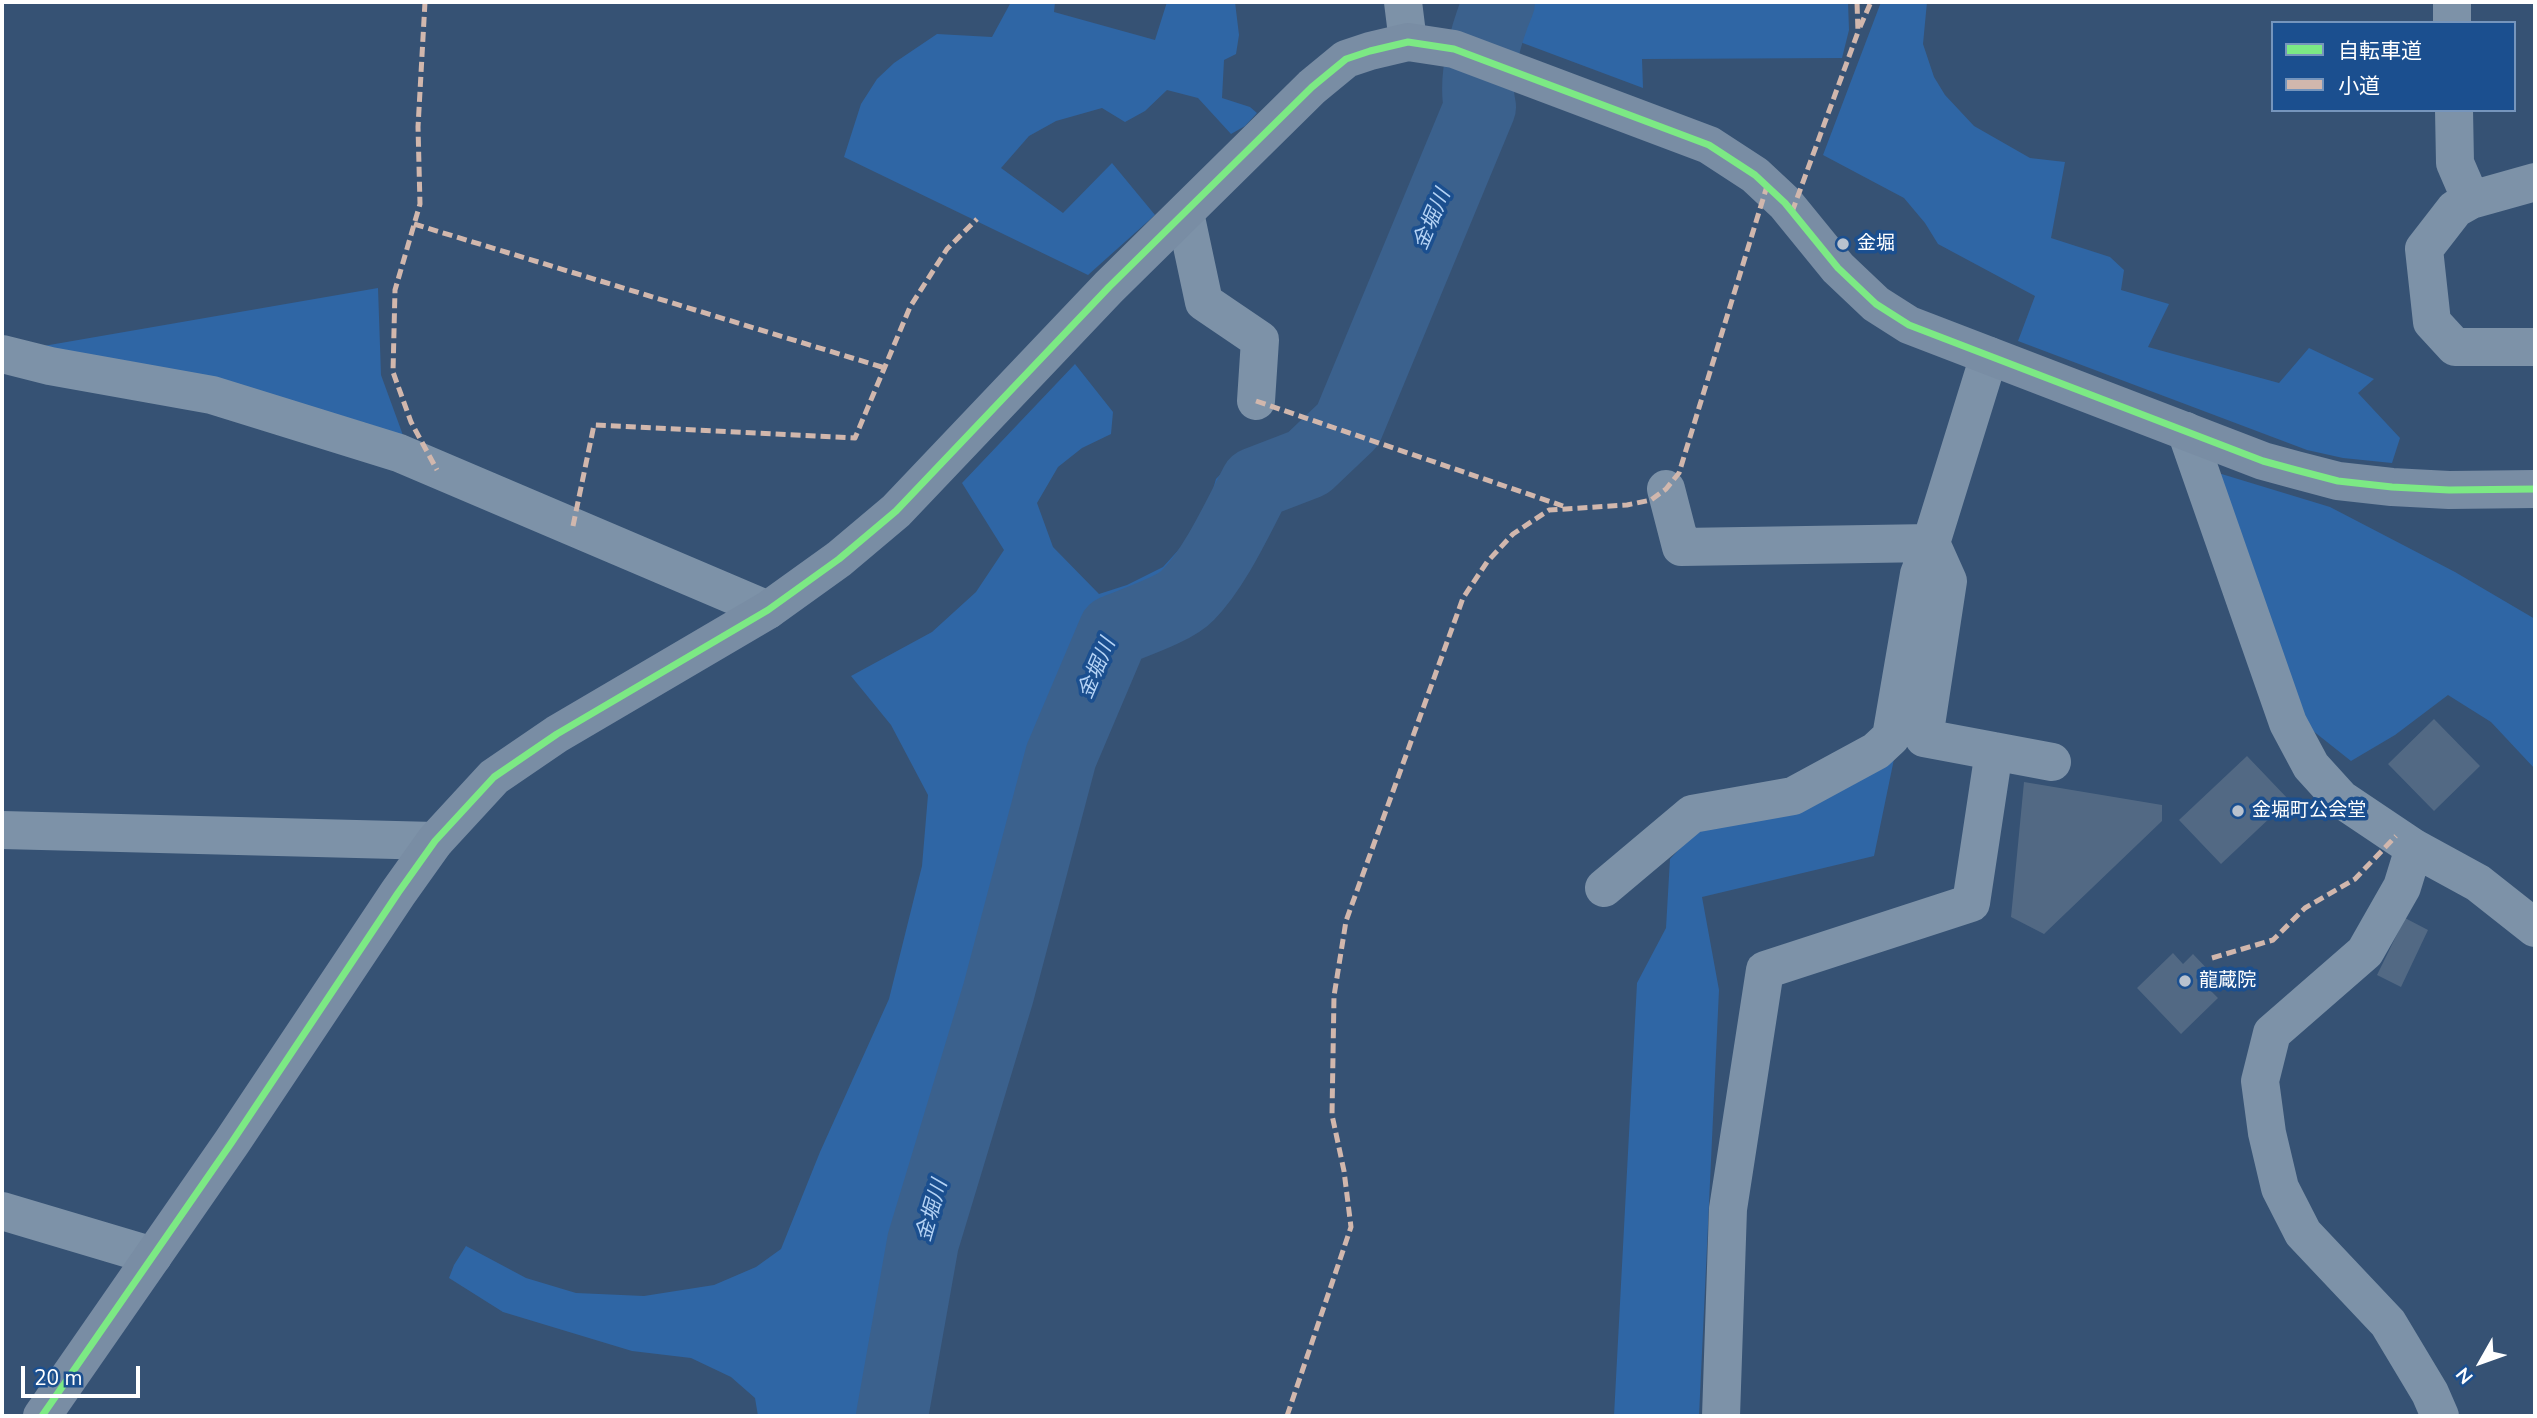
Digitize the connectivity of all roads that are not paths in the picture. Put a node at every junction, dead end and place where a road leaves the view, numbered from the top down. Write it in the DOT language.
graph roads {
  1 [pos="1403,2"];
  2 [pos="2452,2"];
  3 [pos="2452,21"];
  4 [pos="1408,42"];
  5 [pos="2454,112"];
  6 [pos="2535,181"];
  7 [pos="2471,200"];
  8 [pos="1185,213"];
  9 [pos="2535,347"];
  10 [pos="2,354"];
  11 [pos="1989,356"];
  12 [pos="1256,401"];
  13 [pos="2186,431"];
  14 [pos="1665,489"];
  15 [pos="2535,489"];
  16 [pos="1931,544"];
  17 [pos="768,610"];
  18 [pos="1994,751"];
  19 [pos="2052,762"];
  20 [pos="2,830"];
  21 [pos="435,841"];
  22 [pos="2414,848"];
  23 [pos="1604,888"];
  24 [pos="2535,928"];
  25 [pos="2,1211"];
  26 [pos="153,1256"];
  27 [pos="42,1416"];
  28 [pos="1721,1416"];
  29 [pos="2440,1416"];
  1 -- 4 [label="street"];
  2 -- 3 [label="street"];
  4 -- 8 [label="street"];
  4 -- 11 [label="street"];
  5 -- 7 [label="street"];
  6 -- 7 [label="street"];
  7 -- 9 [label="street"];
  8 -- 12 [label="street"];
  8 -- 17 [label="street"];
  10 -- 17 [label="street"];
  11 -- 13 [label="street"];
  11 -- 16 [label="street"];
  13 -- 15 [label="street"];
  13 -- 22 [label="street"];
  14 -- 16 [label="street"];
  16 -- 18 [label="street"];
  16 -- 23 [label="street"];
  17 -- 21 [label="street"];
  18 -- 19 [label="street"];
  18 -- 28 [label="street"];
  20 -- 21 [label="street"];
  21 -- 26 [label="street"];
  22 -- 24 [label="street"];
  22 -- 29 [label="street"];
  25 -- 26 [label="street"];
  26 -- 27 [label="street"];
}
